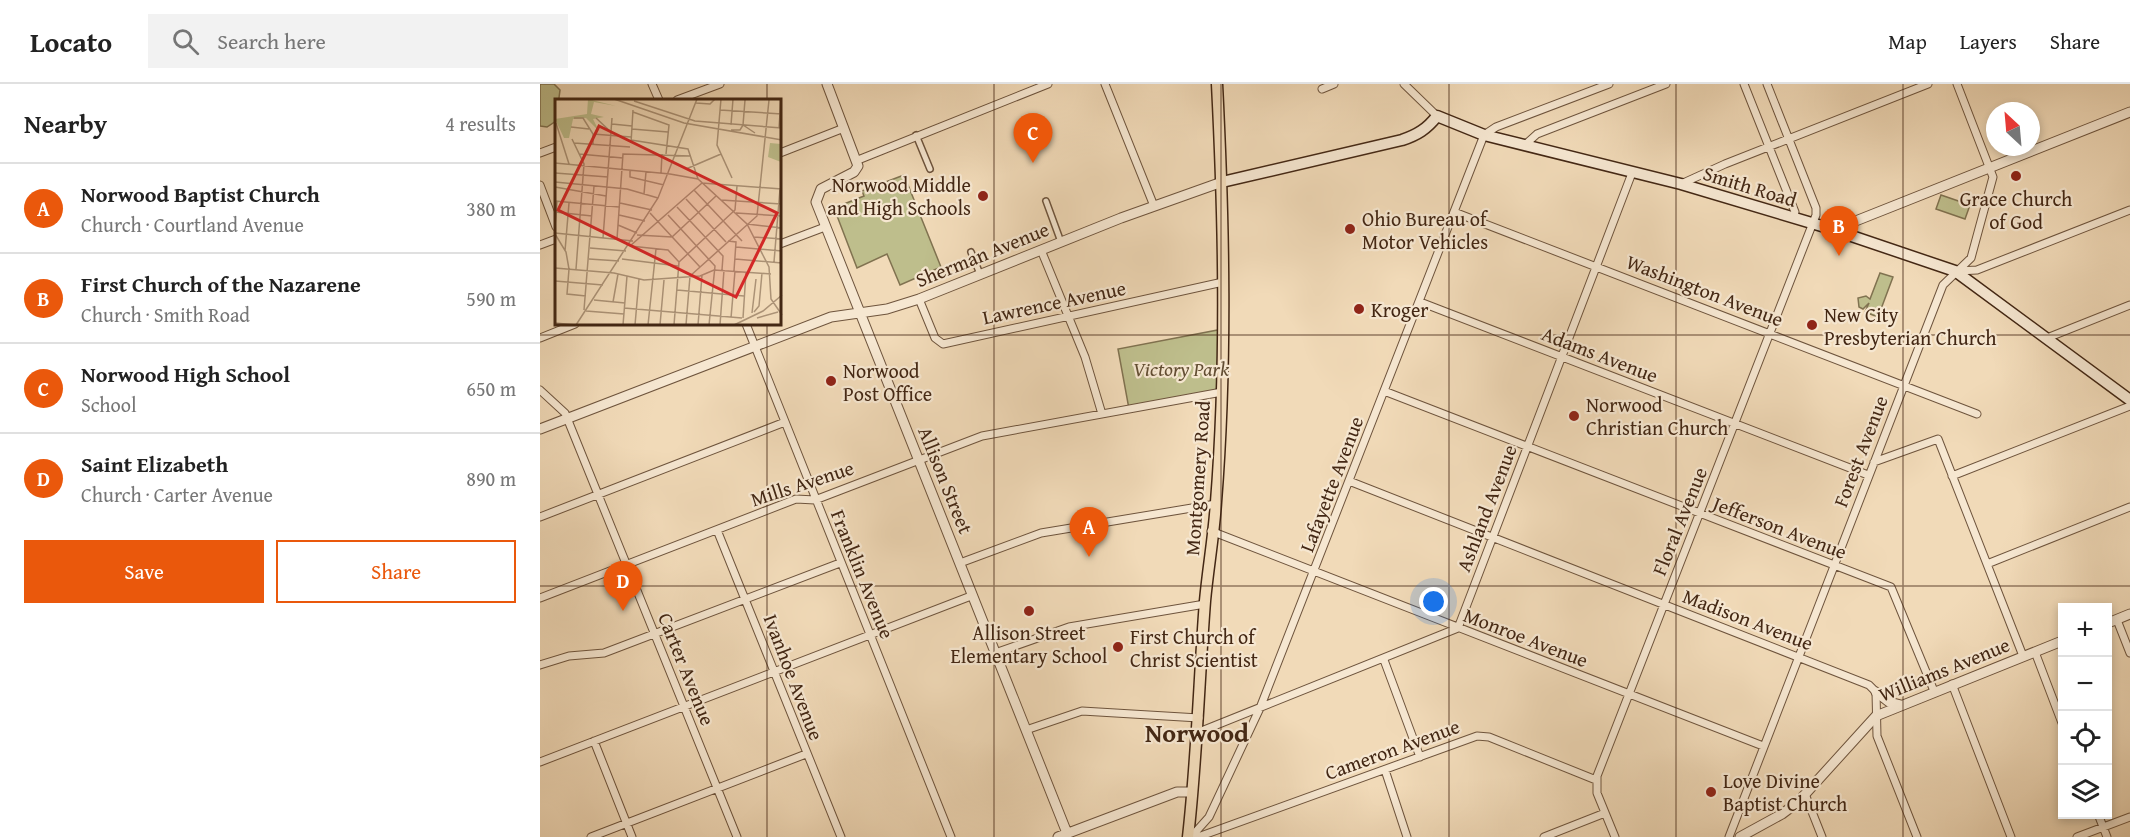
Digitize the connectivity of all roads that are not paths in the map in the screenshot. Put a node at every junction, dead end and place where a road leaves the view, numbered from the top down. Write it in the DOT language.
graph roads {
  1 [pos="652,84"];
  2 [pos="720,84"];
  3 [pos="827,84"];
  4 [pos="1048,84"];
  5 [pos="1105,84"];
  6 [pos="1217,84"];
  7 [pos="1334,84"];
  8 [pos="1404,84"];
  9 [pos="1609,84"];
  10 [pos="1666,84"];
  11 [pos="1744,84"];
  12 [pos="1767,84"];
  13 [pos="1928,84"];
  14 [pos="1957,84"];
  15 [pos="1322,89"];
  16 [pos="659,99"];
  17 [pos="680,99"];
  18 [pos="2130,112"];
  19 [pos="1437,116"];
  20 [pos="844,128"];
  21 [pos="916,135"];
  22 [pos="1484,135"];
  23 [pos="1788,140"];
  24 [pos="1527,143"];
  25 [pos="555,147"];
  26 [pos="1769,147"];
  27 [pos="782,152"];
  28 [pos="540,153"];
  29 [pos="858,160"];
  30 [pos="1991,167"];
  31 [pos="930,169"];
  32 [pos="1632,173"];
  33 [pos="1222,182"];
  34 [pos="1681,184"];
  35 [pos="540,186"];
  36 [pos="1046,201"];
  37 [pos="1154,206"];
  38 [pos="2130,210"];
  39 [pos="1454,212"];
  40 [pos="1793,218"];
  41 [pos="555,224"];
  42 [pos="1813,224"];
  43 [pos="825,227"];
  44 [pos="1833,230"];
  45 [pos="555,239"];
  46 [pos="1061,242"];
  47 [pos="782,243"];
  48 [pos="540,245"];
  49 [pos="1041,250"];
  50 [pos="971,252"];
  51 [pos="1597,266"];
  52 [pos="1956,271"];
  53 [pos="980,274"];
  54 [pos="1223,282"];
  55 [pos="919,299"];
  56 [pos="1420,302"];
  57 [pos="2130,305"];
  58 [pos="859,312"];
  59 [pos="1067,316"];
  60 [pos="570,326"];
  61 [pos="747,326"];
  62 [pos="1769,332"];
  63 [pos="540,338"];
  64 [pos="2047,338"];
  65 [pos="755,346"];
  66 [pos="1562,357"];
  67 [pos="1903,385"];
  68 [pos="540,390"];
  69 [pos="1384,391"];
  70 [pos="1222,392"];
  71 [pos="2130,400"];
  72 [pos="2130,406"];
  73 [pos="1102,414"];
  74 [pos="1977,414"];
  75 [pos="567,418"];
  76 [pos="785,423"];
  77 [pos="1735,424"];
  78 [pos="540,429"];
  79 [pos="1527,447"];
  80 [pos="918,459"];
  81 [pos="1874,462"];
  82 [pos="1868,475"];
  83 [pos="1952,476"];
  84 [pos="1350,481"];
  85 [pos="599,494"];
  86 [pos="814,500"];
  87 [pos="1216,504"];
  88 [pos="2130,507"];
  89 [pos="1699,514"];
  90 [pos="540,517"];
  91 [pos="717,530"];
  92 [pos="1211,531"];
  93 [pos="1491,537"];
  94 [pos="840,562"];
  95 [pos="960,563"];
  96 [pos="627,564"];
  97 [pos="1988,564"];
  98 [pos="1833,566"];
  99 [pos="1314,573"];
  100 [pos="971,596"];
  101 [pos="540,598"];
  102 [pos="745,598"];
  103 [pos="1205,604"];
  104 [pos="1664,604"];
  105 [pos="2130,614"];
  106 [pos="2112,621"];
  107 [pos="1458,628"];
  108 [pos="655,634"];
  109 [pos="870,634"];
  110 [pos="2058,643"];
  111 [pos="2036,652"];
  112 [pos="995,653"];
  113 [pos="2130,653"];
  114 [pos="1798,656"];
  115 [pos="2023,656"];
  116 [pos="1384,660"];
  117 [pos="540,665"];
  118 [pos="774,671"];
  119 [pos="1952,684"];
  120 [pos="1934,691"];
  121 [pos="1876,692"];
  122 [pos="1629,694"];
  123 [pos="684,705"];
  124 [pos="1901,705"];
  125 [pos="1260,708"];
  126 [pos="2058,712"];
  127 [pos="1876,716"];
  128 [pos="1199,718"];
  129 [pos="1026,730"];
  130 [pos="1198,732"];
  131 [pos="594,741"];
  132 [pos="1763,746"];
  133 [pos="806,754"];
  134 [pos="1420,757"];
  135 [pos="540,762"];
  136 [pos="1385,770"];
  137 [pos="1596,780"];
  138 [pos="717,788"];
  139 [pos="1192,792"];
  140 [pos="1805,794"];
  141 [pos="1605,813"];
  142 [pos="2130,817"];
  143 [pos="2100,819"];
  144 [pos="627,823"];
  145 [pos="2103,827"];
  146 [pos="1063,835"];
  147 [pos="591,837"];
  148 [pos="632,837"];
  149 [pos="737,837"];
  150 [pos="841,837"];
  151 [pos="951,837"];
  152 [pos="1189,837"];
  153 [pos="1198,837"];
  154 [pos="1407,837"];
  155 [pos="1544,837"];
  156 [pos="1615,837"];
  157 [pos="1729,837"];
  158 [pos="1740,837"];
  159 [pos="1822,837"];
  160 [pos="1917,837"];
  161 [pos="2011,837"];
  162 [pos="2077,837"];
  163 [pos="2107,837"];
  1 -- 16 [label="street"];
  2 -- 17 [label="street"];
  3 -- 20 [label="street"];
  4 -- 21 [label="street"];
  5 -- 37 [label="street"];
  6 -- 33 [label="main road, Montgomery Road"];
  7 -- 15 [label="street"];
  8 -- 19 [label="street, Smith Road"];
  9 -- 22 [label="street"];
  10 -- 24 [label="street"];
  11 -- 26 [label="street"];
  12 -- 23 [label="street, Floral Avenue"];
  13 -- 23 [label="street"];
  14 -- 30 [label="street, Forest Avenue"];
  18 -- 30 [label="street"];
  19 -- 22 [label="main road, Smith Road"];
  19 -- 33 [label="main road, Sherman Avenue"];
  20 -- 27 [label="street"];
  20 -- 29 [label="street"];
  21 -- 29 [label="street"];
  21 -- 31 [label="street"];
  22 -- 24 [label="main road, Smith Road"];
  22 -- 39 [label="street, Lafayette Avenue"];
  23 -- 26 [label="street"];
  23 -- 42 [label="street, Floral Avenue"];
  24 -- 32 [label="main road, Smith Road"];
  25 -- 28 [label="street"];
  26 -- 34 [label="street"];
  26 -- 40 [label="street"];
  29 -- 43 [label="street, Allison Street"];
  30 -- 44 [label="street"];
  30 -- 52 [label="street, Forest Avenue"];
  32 -- 34 [label="main road, Smith Road"];
  32 -- 51 [label="street, Ashland Avenue"];
  33 -- 37 [label="street, Sherman Avenue"];
  33 -- 54 [label="main road, Montgomery Road"];
  34 -- 40 [label="main road, Smith Road"];
  35 -- 41 [label="street"];
  36 -- 46 [label="street"];
  37 -- 46 [label="street, Sherman Avenue"];
  38 -- 52 [label="street"];
  39 -- 51 [label="street, Washington Avenue"];
  39 -- 56 [label="street, Lafayette Avenue"];
  40 -- 42 [label="main road, Smith Road"];
  42 -- 44 [label="main road, Smith Road"];
  42 -- 62 [label="street, Floral Avenue"];
  43 -- 47 [label="street"];
  43 -- 58 [label="street, Allison Street"];
  44 -- 52 [label="main road, Smith Road"];
  45 -- 48 [label="street"];
  46 -- 49 [label="street, Sherman Avenue"];
  49 -- 53 [label="street, Sherman Avenue"];
  49 -- 59 [label="street"];
  50 -- 53 [label="street"];
  51 -- 62 [label="street, Washington Avenue"];
  51 -- 66 [label="street, Ashland Avenue"];
  52 -- 64 [label="main road, Smith Road"];
  52 -- 67 [label="street, Forest Avenue"];
  53 -- 55 [label="street, Sherman Avenue"];
  54 -- 59 [label="street, Lawrence Avenue"];
  54 -- 70 [label="main road, Montgomery Road"];
  55 -- 58 [label="street, Sherman Avenue"];
  55 -- 59 [label="street, Lawrence Avenue"];
  56 -- 66 [label="street, Adams Avenue"];
  56 -- 69 [label="street, Lafayette Avenue"];
  57 -- 64 [label="street"];
  58 -- 65 [label="street, Sherman Avenue"];
  58 -- 80 [label="street, Allison Street"];
  59 -- 73 [label="street"];
  60 -- 63 [label="street"];
  61 -- 65 [label="street, Franklin Avenue"];
  62 -- 67 [label="street, Washington Avenue"];
  62 -- 77 [label="street, Floral Avenue"];
  64 -- 71 [label="main road, Smith Road"];
  65 -- 75 [label="street, Sherman Avenue"];
  65 -- 76 [label="street, Franklin Avenue"];
  66 -- 77 [label="street, Adams Avenue"];
  66 -- 79 [label="street, Ashland Avenue"];
  67 -- 74 [label="street, Washington Avenue"];
  67 -- 81 [label="street, Forest Avenue"];
  68 -- 75 [label="street, Carter Avenue"];
  69 -- 79 [label="street, Jefferson Avenue"];
  69 -- 84 [label="street, Lafayette Avenue"];
  70 -- 73 [label="street, Mills Avenue"];
  70 -- 87 [label="main road, Montgomery Road"];
  72 -- 83 [label="street"];
  73 -- 80 [label="street, Mills Avenue"];
  75 -- 78 [label="street, Sherman Avenue"];
  75 -- 85 [label="street, Carter Avenue"];
  76 -- 85 [label="street"];
  76 -- 86 [label="street, Franklin Avenue"];
  77 -- 82 [label="street, Adams Avenue"];
  77 -- 89 [label="street, Floral Avenue"];
  79 -- 89 [label="street, Jefferson Avenue"];
  79 -- 93 [label="street, Ashland Avenue"];
  80 -- 86 [label="street, Mills Avenue"];
  80 -- 95 [label="street, Allison Street"];
  81 -- 82 [label="street, Forest Avenue"];
  81 -- 83 [label="street"];
  82 -- 98 [label="street, Forest Avenue"];
  83 -- 97 [label="street"];
  84 -- 93 [label="street, Madison Avenue"];
  84 -- 99 [label="street, Lafayette Avenue"];
  85 -- 90 [label="street"];
  85 -- 96 [label="street, Carter Avenue"];
  86 -- 91 [label="street, Mills Avenue"];
  86 -- 94 [label="street, Franklin Avenue"];
  87 -- 92 [label="main road, Montgomery Road"];
  87 -- 95 [label="street"];
  88 -- 97 [label="street"];
  89 -- 98 [label="street, Jefferson Avenue"];
  89 -- 104 [label="street, Floral Avenue"];
  91 -- 96 [label="street, Mills Avenue"];
  91 -- 102 [label="street, Ivanhoe Avenue"];
  92 -- 99 [label="street, Monroe Avenue"];
  92 -- 103 [label="main road, Montgomery Road"];
  93 -- 104 [label="street, Madison Avenue"];
  93 -- 107 [label="street, Ashland Avenue"];
  94 -- 102 [label="street"];
  94 -- 109 [label="street, Franklin Avenue"];
  95 -- 100 [label="street, Allison Street"];
  96 -- 101 [label="street, Mills Avenue"];
  96 -- 108 [label="street, Carter Avenue"];
  97 -- 115 [label="street"];
  98 -- 114 [label="street, Forest Avenue"];
  98 -- 120 [label="street, Jefferson Avenue"];
  99 -- 107 [label="street, Monroe Avenue"];
  99 -- 125 [label="street, Lafayette Avenue"];
  100 -- 109 [label="street"];
  100 -- 112 [label="street, Allison Street"];
  102 -- 108 [label="street"];
  102 -- 118 [label="street, Ivanhoe Avenue"];
  103 -- 112 [label="street"];
  103 -- 128 [label="main road, Montgomery Road"];
  104 -- 114 [label="street, Madison Avenue"];
  104 -- 122 [label="street, Floral Avenue"];
  105 -- 106 [label="street"];
  106 -- 113 [label="street"];
  107 -- 116 [label="street"];
  107 -- 122 [label="street, Monroe Avenue"];
  108 -- 117 [label="street"];
  108 -- 123 [label="street, Carter Avenue"];
  109 -- 118 [label="street"];
  109 -- 151 [label="street, Franklin Avenue"];
  110 -- 111 [label="street, Williams Avenue"];
  111 -- 115 [label="street, Williams Avenue"];
  111 -- 126 [label="street"];
  112 -- 129 [label="street, Allison Street"];
  114 -- 121 [label="street, Madison Avenue"];
  114 -- 132 [label="street, Forest Avenue"];
  115 -- 119 [label="street, Williams Avenue"];
  116 -- 125 [label="street"];
  116 -- 134 [label="street"];
  118 -- 123 [label="street"];
  118 -- 133 [label="street, Ivanhoe Avenue"];
  119 -- 120 [label="street, Williams Avenue"];
  119 -- 161 [label="street"];
  120 -- 124 [label="street, Williams Avenue"];
  121 -- 124 [label="street"];
  121 -- 127 [label="street"];
  122 -- 132 [label="street, Monroe Avenue"];
  122 -- 137 [label="street, Floral Avenue"];
  123 -- 131 [label="street"];
  123 -- 138 [label="street, Carter Avenue"];
  124 -- 127 [label="street, Williams Avenue"];
  125 -- 130 [label="street"];
  125 -- 152 [label="street, Lafayette Avenue"];
  127 -- 140 [label="street, Williams Avenue"];
  127 -- 160 [label="street"];
  128 -- 129 [label="street"];
  128 -- 130 [label="main road, Montgomery Road"];
  129 -- 146 [label="street, Allison Street"];
  130 -- 139 [label="main road, Montgomery Road"];
  131 -- 135 [label="street"];
  131 -- 144 [label="street"];
  132 -- 157 [label="street, Forest Avenue"];
  133 -- 138 [label="street"];
  133 -- 150 [label="street, Ivanhoe Avenue"];
  134 -- 136 [label="street, Cameron Avenue"];
  134 -- 137 [label="street, Cameron Avenue"];
  136 -- 153 [label="street, Cameron Avenue"];
  136 -- 154 [label="street"];
  137 -- 141 [label="street"];
  138 -- 144 [label="street"];
  138 -- 149 [label="street, Carter Avenue"];
  139 -- 146 [label="street"];
  139 -- 152 [label="main road, Montgomery Road"];
  140 -- 158 [label="street, Williams Avenue"];
  140 -- 159 [label="street"];
  141 -- 155 [label="street"];
  141 -- 156 [label="street"];
  142 -- 145 [label="street"];
  143 -- 145 [label="street"];
  144 -- 147 [label="street"];
  144 -- 148 [label="street"];
  145 -- 162 [label="street"];
  145 -- 163 [label="street"];
}
